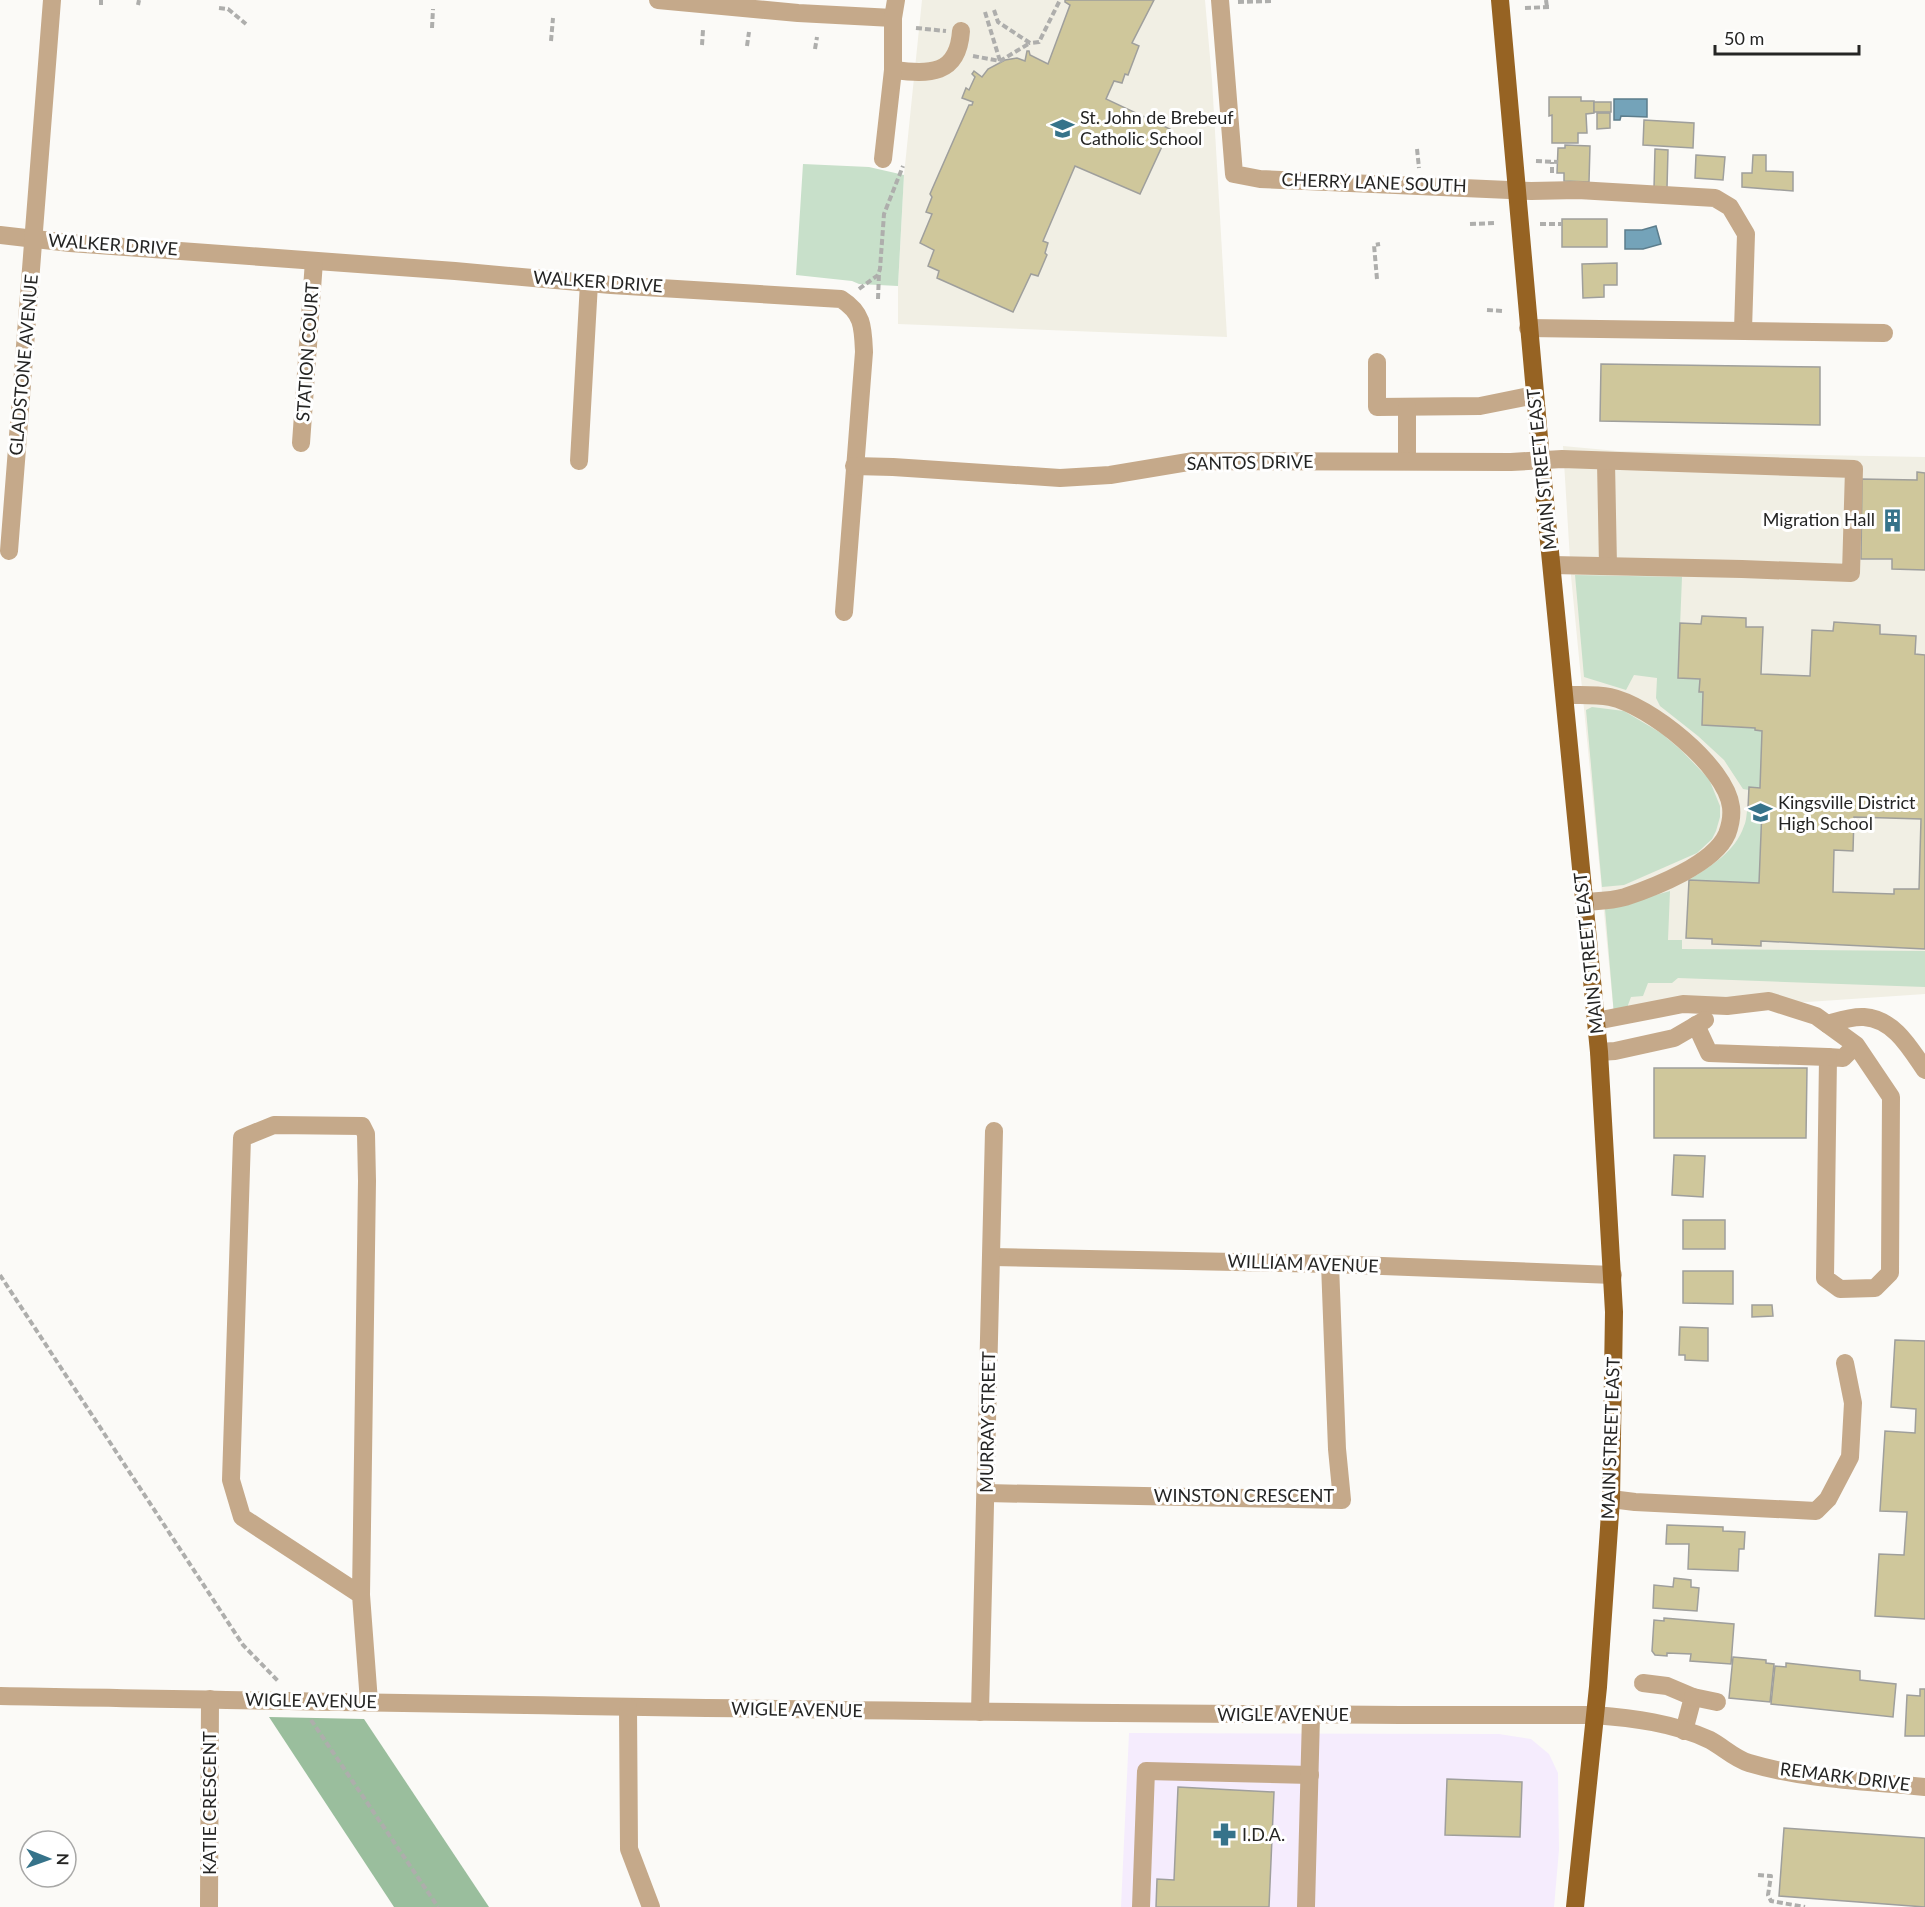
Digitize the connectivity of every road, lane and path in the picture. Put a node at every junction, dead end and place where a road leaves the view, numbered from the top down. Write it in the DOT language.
graph roads {
  1 [pos="52,0"];
  2 [pos="658,0"];
  3 [pos="1060,0"];
  4 [pos="1500,0"];
  5 [pos="1546,0"];
  6 [pos="1229,1"];
  7 [pos="1272,1"];
  8 [pos="219,8"];
  9 [pos="897,8"];
  10 [pos="433,9"];
  11 [pos="1525,9"];
  12 [pos="994,10"];
  13 [pos="985,12"];
  14 [pos="553,18"];
  15 [pos="246,24"];
  16 [pos="432,28"];
  17 [pos="916,28"];
  18 [pos="703,30"];
  19 [pos="957,31"];
  20 [pos="749,32"];
  21 [pos="817,37"];
  22 [pos="551,41"];
  23 [pos="1030,44"];
  24 [pos="702,45"];
  25 [pos="747,46"];
  26 [pos="815,49"];
  27 [pos="972,56"];
  28 [pos="1000,61"];
  29 [pos="893,70"];
  30 [pos="1417,149"];
  31 [pos="883,159"];
  32 [pos="1536,161"];
  33 [pos="1558,162"];
  34 [pos="903,166"];
  35 [pos="1420,175"];
  36 [pos="1516,190"];
  37 [pos="1495,223"];
  38 [pos="1470,224"];
  39 [pos="1540,224"];
  40 [pos="1562,224"];
  41 [pos="0,235"];
  42 [pos="33,239"];
  43 [pos="1380,244"];
  44 [pos="314,261"];
  45 [pos="880,269"];
  46 [pos="1377,279"];
  47 [pos="589,283"];
  48 [pos="858,290"];
  49 [pos="878,299"];
  50 [pos="1487,310"];
  51 [pos="1503,310"];
  52 [pos="1528,328"];
  53 [pos="1743,330"];
  54 [pos="1884,333"];
  55 [pos="1377,362"];
  56 [pos="1535,395"];
  57 [pos="1412,407"];
  58 [pos="302,442"];
  59 [pos="1540,460"];
  60 [pos="579,461"];
  61 [pos="1411,461"];
  62 [pos="1606,462"];
  63 [pos="854,466"];
  64 [pos="9,551"];
  65 [pos="1552,566"];
  66 [pos="1608,566"];
  67 [pos="844,612"];
  68 [pos="1565,695"];
  69 [pos="1584,902"];
  70 [pos="1727,1006"];
  71 [pos="1596,1021"];
  72 [pos="1827,1024"];
  73 [pos="1696,1025"];
  74 [pos="1856,1045"];
  75 [pos="1599,1052"];
  76 [pos="1828,1057"];
  77 [pos="1925,1070"];
  78 [pos="994,1131"];
  79 [pos="992,1257"];
  80 [pos="1330,1264"];
  81 [pos="0,1275"];
  82 [pos="1613,1275"];
  83 [pos="1845,1363"];
  84 [pos="986,1493"];
  85 [pos="1611,1499"];
  86 [pos="361,1596"];
  87 [pos="1643,1683"];
  88 [pos="0,1696"];
  89 [pos="1693,1697"];
  90 [pos="210,1700"];
  91 [pos="298,1701"];
  92 [pos="369,1702"];
  93 [pos="1717,1702"];
  94 [pos="628,1707"];
  95 [pos="980,1712"];
  96 [pos="1594,1715"];
  97 [pos="1311,1716"];
  98 [pos="1684,1731"];
  99 [pos="1310,1775"];
  100 [pos="1925,1787"];
  101 [pos="1758,1875"];
  102 [pos="209,1907"];
  103 [pos="438,1907"];
  104 [pos="651,1907"];
  105 [pos="1141,1907"];
  106 [pos="1306,1907"];
  107 [pos="1575,1907"];
  108 [pos="1805,1907"];
  1 -- 42 [label="street, GLADSTONE AVENUE"];
  2 -- 9 [label="street"];
  3 -- 23 [label="path"];
  4 -- 36 [label="main road, MAIN STREET EAST"];
  5 -- 11 [label="path"];
  6 -- 7 [label="path"];
  6 -- 36 [label="street, CHERRY LANE SOUTH"];
  8 -- 15 [label="path"];
  9 -- 29 [label="street"];
  10 -- 16 [label="path"];
  12 -- 23 [label="path"];
  13 -- 28 [label="path"];
  14 -- 22 [label="path"];
  17 -- 19 [label="path"];
  18 -- 24 [label="path"];
  19 -- 29 [label="street"];
  20 -- 25 [label="path"];
  21 -- 26 [label="path"];
  23 -- 28 [label="path"];
  27 -- 28 [label="path"];
  29 -- 31 [label="street"];
  30 -- 35 [label="path"];
  32 -- 33 [label="path"];
  34 -- 45 [label="path"];
  36 -- 52 [label="main road, MAIN STREET EAST"];
  36 -- 53 [label="street, CHERRY LANE SOUTH"];
  37 -- 38 [label="path"];
  39 -- 40 [label="path"];
  41 -- 42 [label="street, WALKER DRIVE"];
  42 -- 44 [label="street, WALKER DRIVE"];
  42 -- 64 [label="street, GLADSTONE AVENUE"];
  43 -- 46 [label="path"];
  44 -- 47 [label="street, WALKER DRIVE"];
  44 -- 58 [label="street, STATION COURT"];
  45 -- 48 [label="path"];
  45 -- 49 [label="path"];
  47 -- 60 [label="street"];
  47 -- 63 [label="street, WALKER DRIVE"];
  50 -- 51 [label="path"];
  52 -- 53 [label="street"];
  52 -- 56 [label="main road, MAIN STREET EAST"];
  53 -- 54 [label="street"];
  55 -- 57 [label="street"];
  56 -- 57 [label="street"];
  56 -- 59 [label="main road, MAIN STREET EAST"];
  57 -- 61 [label="street"];
  59 -- 61 [label="street, SANTOS DRIVE"];
  59 -- 62 [label="street, SANTOS DRIVE"];
  59 -- 65 [label="main road, MAIN STREET EAST"];
  61 -- 63 [label="street, SANTOS DRIVE"];
  62 -- 66 [label="street"];
  62 -- 66 [label="street, SANTOS DRIVE"];
  63 -- 67 [label="street, WALKER DRIVE"];
  65 -- 66 [label="street"];
  65 -- 68 [label="main road, MAIN STREET EAST"];
  68 -- 69 [label="main road, MAIN STREET EAST"];
  68 -- 69 [label="street"];
  69 -- 71 [label="main road, MAIN STREET EAST"];
  70 -- 71 [label="street"];
  70 -- 72 [label="street"];
  70 -- 73 [label="street"];
  71 -- 75 [label="main road, MAIN STREET EAST"];
  72 -- 74 [label="street"];
  72 -- 77 [label="street"];
  73 -- 75 [label="street"];
  73 -- 76 [label="street"];
  74 -- 76 [label="street"];
  74 -- 76 [label="street"];
  75 -- 82 [label="main road, MAIN STREET EAST"];
  78 -- 79 [label="street, MURRAY STREET"];
  79 -- 80 [label="street, WILLIAM AVENUE"];
  79 -- 84 [label="street, MURRAY STREET"];
  80 -- 82 [label="street, WILLIAM AVENUE"];
  80 -- 84 [label="street, WINSTON CRESCENT"];
  81 -- 91 [label="path"];
  82 -- 85 [label="main road, MAIN STREET EAST"];
  83 -- 85 [label="street"];
  84 -- 95 [label="street, MURRAY STREET"];
  85 -- 96 [label="main road, MAIN STREET EAST"];
  86 -- 86 [label="street"];
  86 -- 92 [label="street"];
  87 -- 89 [label="street"];
  88 -- 90 [label="street, WIGLE AVENUE"];
  89 -- 93 [label="street"];
  89 -- 98 [label="street"];
  90 -- 91 [label="street, WIGLE AVENUE"];
  90 -- 102 [label="street, KATIE CRESCENT"];
  91 -- 92 [label="street, WIGLE AVENUE"];
  91 -- 103 [label="path"];
  92 -- 94 [label="street, WIGLE AVENUE"];
  94 -- 95 [label="street, WIGLE AVENUE"];
  94 -- 104 [label="street"];
  95 -- 97 [label="street, WIGLE AVENUE"];
  96 -- 97 [label="street, WIGLE AVENUE"];
  96 -- 98 [label="street, REMARK DRIVE"];
  96 -- 107 [label="main road, MAIN STREET EAST"];
  97 -- 99 [label="street"];
  98 -- 100 [label="street, REMARK DRIVE"];
  99 -- 105 [label="street"];
  99 -- 106 [label="street"];
  101 -- 108 [label="path"];
}
